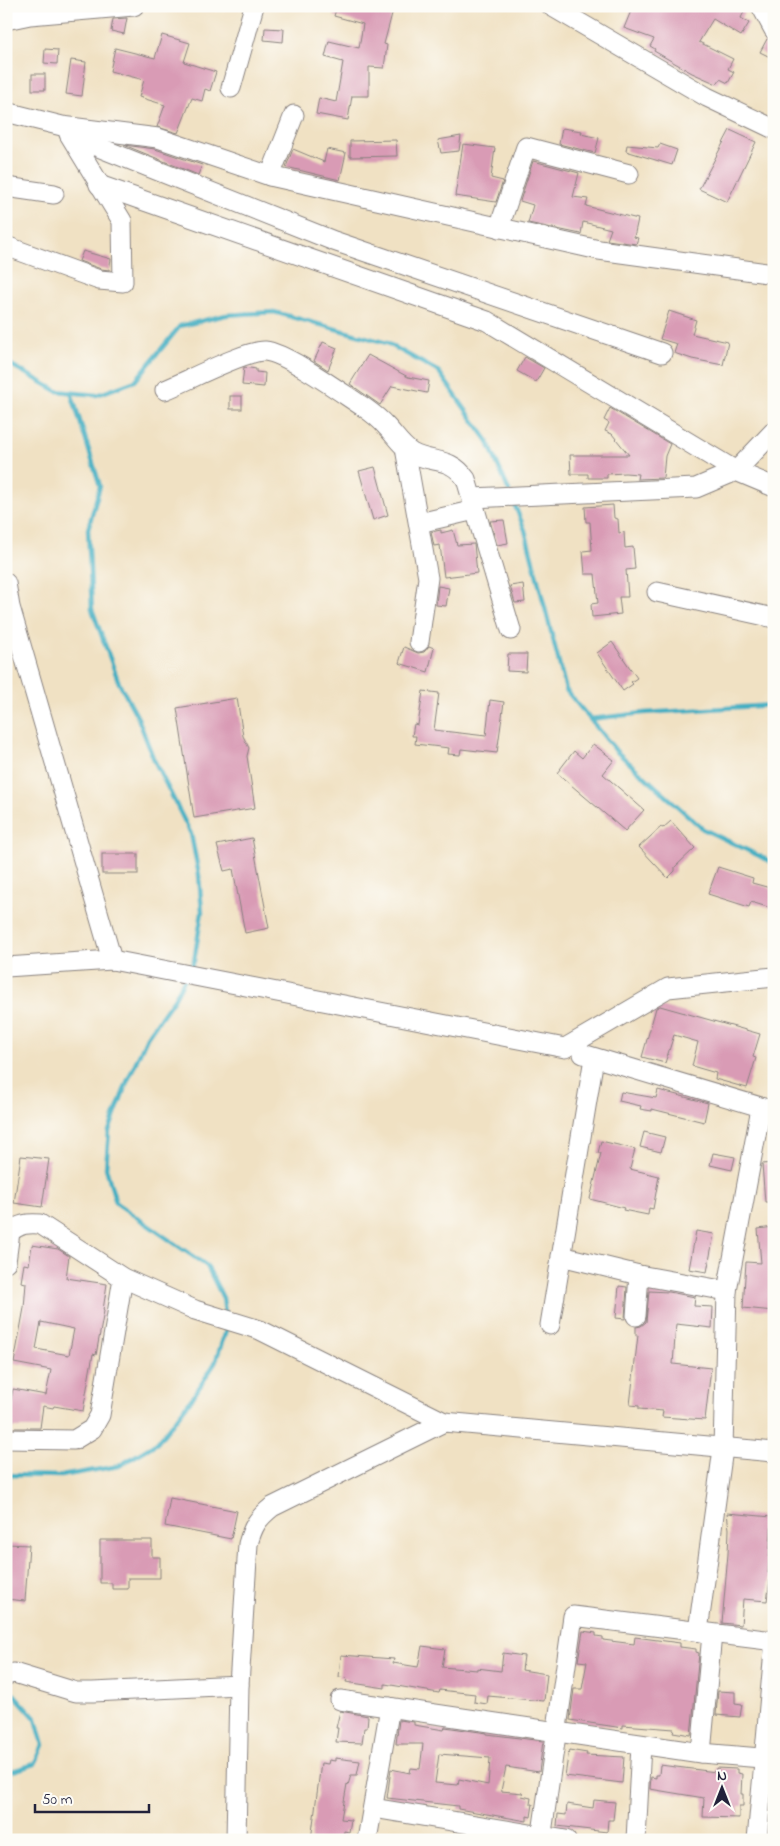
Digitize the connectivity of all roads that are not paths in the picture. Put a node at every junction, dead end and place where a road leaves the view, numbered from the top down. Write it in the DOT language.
graph roads {
  1 [pos="134,6"];
  2 [pos="254,6"];
  3 [pos="551,6"];
  4 [pos="761,6"];
  5 [pos="6,20"];
  6 [pos="774,30"];
  7 [pos="231,88"];
  8 [pos="6,112"];
  9 [pos="294,115"];
  10 [pos="774,129"];
  11 [pos="67,132"];
  12 [pos="629,174"];
  13 [pos="270,176"];
  14 [pos="99,185"];
  15 [pos="6,187"];
  16 [pos="54,194"];
  17 [pos="499,228"];
  18 [pos="6,246"];
  19 [pos="774,274"];
  20 [pos="662,353"];
  21 [pos="165,390"];
  22 [pos="774,430"];
  23 [pos="405,448"];
  24 [pos="736,471"];
  25 [pos="774,487"];
  26 [pos="478,501"];
  27 [pos="419,523"];
  28 [pos="6,583"];
  29 [pos="657,592"];
  30 [pos="8,607"];
  31 [pos="774,618"];
  32 [pos="511,630"];
  33 [pos="419,642"];
  34 [pos="112,960"];
  35 [pos="6,967"];
  36 [pos="774,977"];
  37 [pos="565,1048"];
  38 [pos="594,1058"];
  39 [pos="767,1110"];
  40 [pos="561,1256"];
  41 [pos="6,1262"];
  42 [pos="639,1275"];
  43 [pos="123,1278"];
  44 [pos="727,1291"];
  45 [pos="636,1316"];
  46 [pos="550,1324"];
  47 [pos="444,1422"];
  48 [pos="6,1439"];
  49 [pos="723,1449"];
  50 [pos="774,1452"];
  51 [pos="712,1634"];
  52 [pos="774,1642"];
  53 [pos="774,1650"];
  54 [pos="10,1674"];
  55 [pos="240,1685"];
  56 [pos="340,1700"];
  57 [pos="390,1707"];
  58 [pos="557,1733"];
  59 [pos="642,1745"];
  60 [pos="701,1753"];
  61 [pos="769,1759"];
  62 [pos="373,1808"];
  63 [pos="541,1838"];
  64 [pos="236,1840"];
  65 [pos="367,1840"];
  66 [pos="566,1840"];
  67 [pos="636,1840"];
  68 [pos="756,1840"];
  1 -- 5 [label="street"];
  2 -- 7 [label="street"];
  3 -- 10 [label="street"];
  4 -- 6 [label="street"];
  8 -- 11 [label="street"];
  9 -- 13 [label="street"];
  11 -- 13 [label="street"];
  11 -- 14 [label="street"];
  11 -- 20 [label="street"];
  12 -- 17 [label="street"];
  13 -- 17 [label="street"];
  14 -- 18 [label="street"];
  14 -- 24 [label="street"];
  15 -- 16 [label="street"];
  17 -- 19 [label="street"];
  21 -- 23 [label="street"];
  22 -- 24 [label="street"];
  23 -- 26 [label="street"];
  23 -- 27 [label="street"];
  24 -- 25 [label="street"];
  24 -- 26 [label="street"];
  26 -- 27 [label="street"];
  26 -- 32 [label="street"];
  27 -- 33 [label="street"];
  28 -- 30 [label="street"];
  29 -- 31 [label="street"];
  30 -- 34 [label="street"];
  34 -- 35 [label="street"];
  34 -- 37 [label="street"];
  36 -- 37 [label="street"];
  37 -- 38 [label="street"];
  38 -- 39 [label="street"];
  38 -- 40 [label="street"];
  39 -- 44 [label="street"];
  40 -- 42 [label="street"];
  40 -- 46 [label="street"];
  41 -- 43 [label="street"];
  42 -- 44 [label="street"];
  42 -- 45 [label="street"];
  43 -- 47 [label="street"];
  43 -- 48 [label="street"];
  44 -- 49 [label="street"];
  47 -- 49 [label="street"];
  47 -- 55 [label="street"];
  49 -- 50 [label="street"];
  49 -- 51 [label="street"];
  51 -- 52 [label="street"];
  51 -- 58 [label="street"];
  51 -- 60 [label="street"];
  53 -- 61 [label="street"];
  54 -- 55 [label="street"];
  55 -- 64 [label="street"];
  56 -- 57 [label="street"];
  57 -- 58 [label="street"];
  57 -- 62 [label="street"];
  58 -- 59 [label="street"];
  58 -- 63 [label="street"];
  59 -- 60 [label="street"];
  59 -- 67 [label="street"];
  60 -- 61 [label="street"];
  61 -- 68 [label="street"];
  62 -- 63 [label="street"];
  62 -- 65 [label="street"];
  63 -- 66 [label="street"];
}
